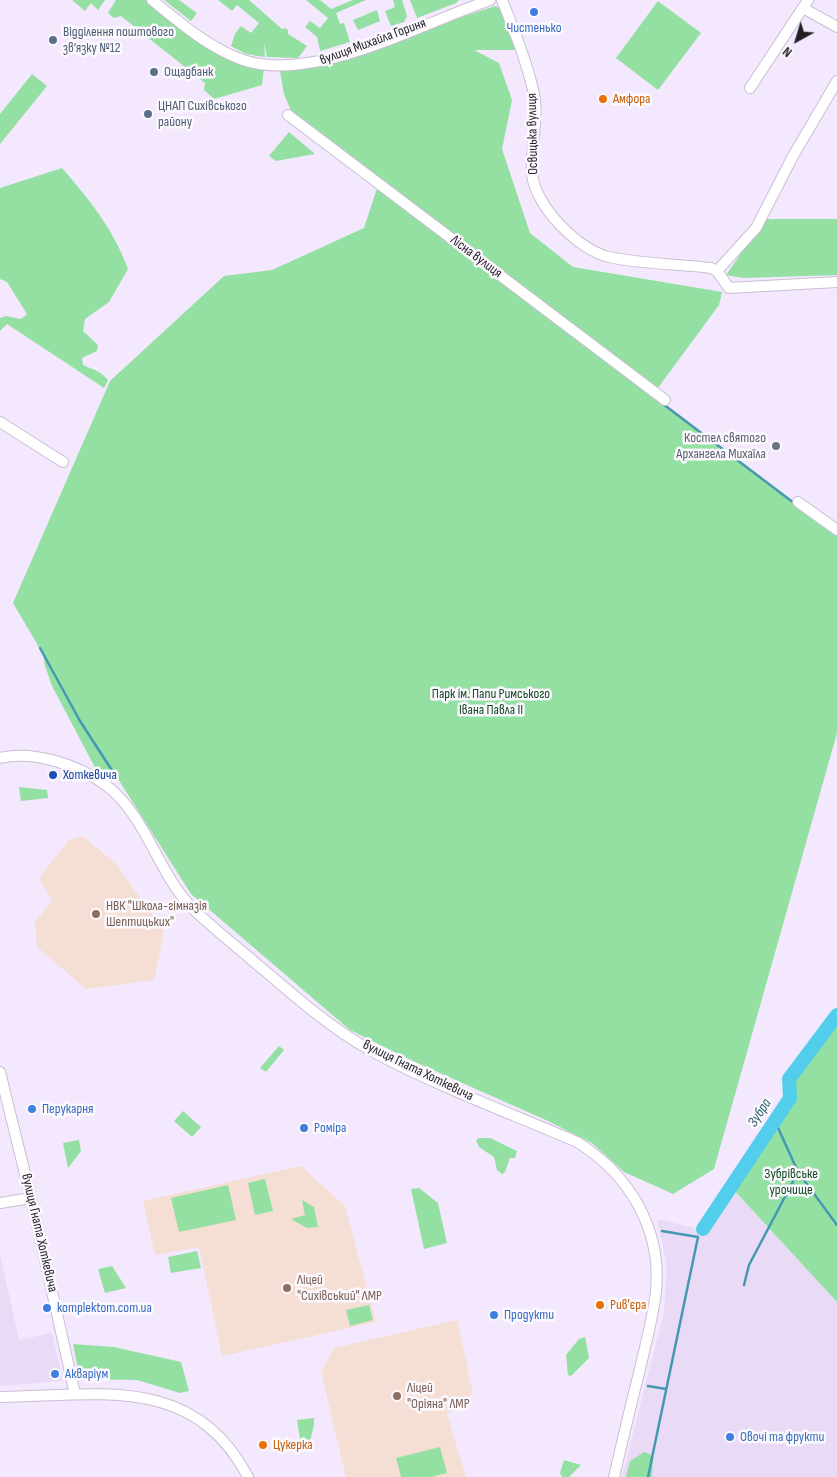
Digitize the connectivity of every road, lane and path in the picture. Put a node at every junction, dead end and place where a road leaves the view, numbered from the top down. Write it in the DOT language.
graph roads {
  1 [pos="152,0"];
  2 [pos="490,0"];
  3 [pos="502,0"];
  4 [pos="805,4"];
  5 [pos="837,27"];
  6 [pos="837,81"];
  7 [pos="750,88"];
  8 [pos="288,115"];
  9 [pos="718,271"];
  10 [pos="837,282"];
  11 [pos="665,400"];
  12 [pos="0,422"];
  13 [pos="62,462"];
  14 [pos="798,502"];
  15 [pos="837,530"];
  16 [pos="0,758"];
  17 [pos="0,1072"];
  18 [pos="31,1198"];
  19 [pos="0,1203"];
  20 [pos="75,1394"];
  21 [pos="0,1397"];
  22 [pos="248,1477"];
  23 [pos="614,1477"];
  1 -- 2 [label="street, вулиця Михайла Гориня"];
  3 -- 9 [label="street, Освицька вулиця"];
  4 -- 5 [label="street"];
  4 -- 7 [label="street"];
  6 -- 9 [label="street"];
  8 -- 11 [label="street, Лісна вулиця"];
  9 -- 10 [label="street"];
  12 -- 13 [label="street"];
  14 -- 15 [label="street"];
  16 -- 23 [label="street, вулиця Гната Хоткевича"];
  17 -- 18 [label="street, вулиця Гната Хоткевича"];
  18 -- 19 [label="street"];
  18 -- 20 [label="street, вулиця Гната Хоткевича"];
  20 -- 21 [label="street"];
  20 -- 22 [label="street"];
}
